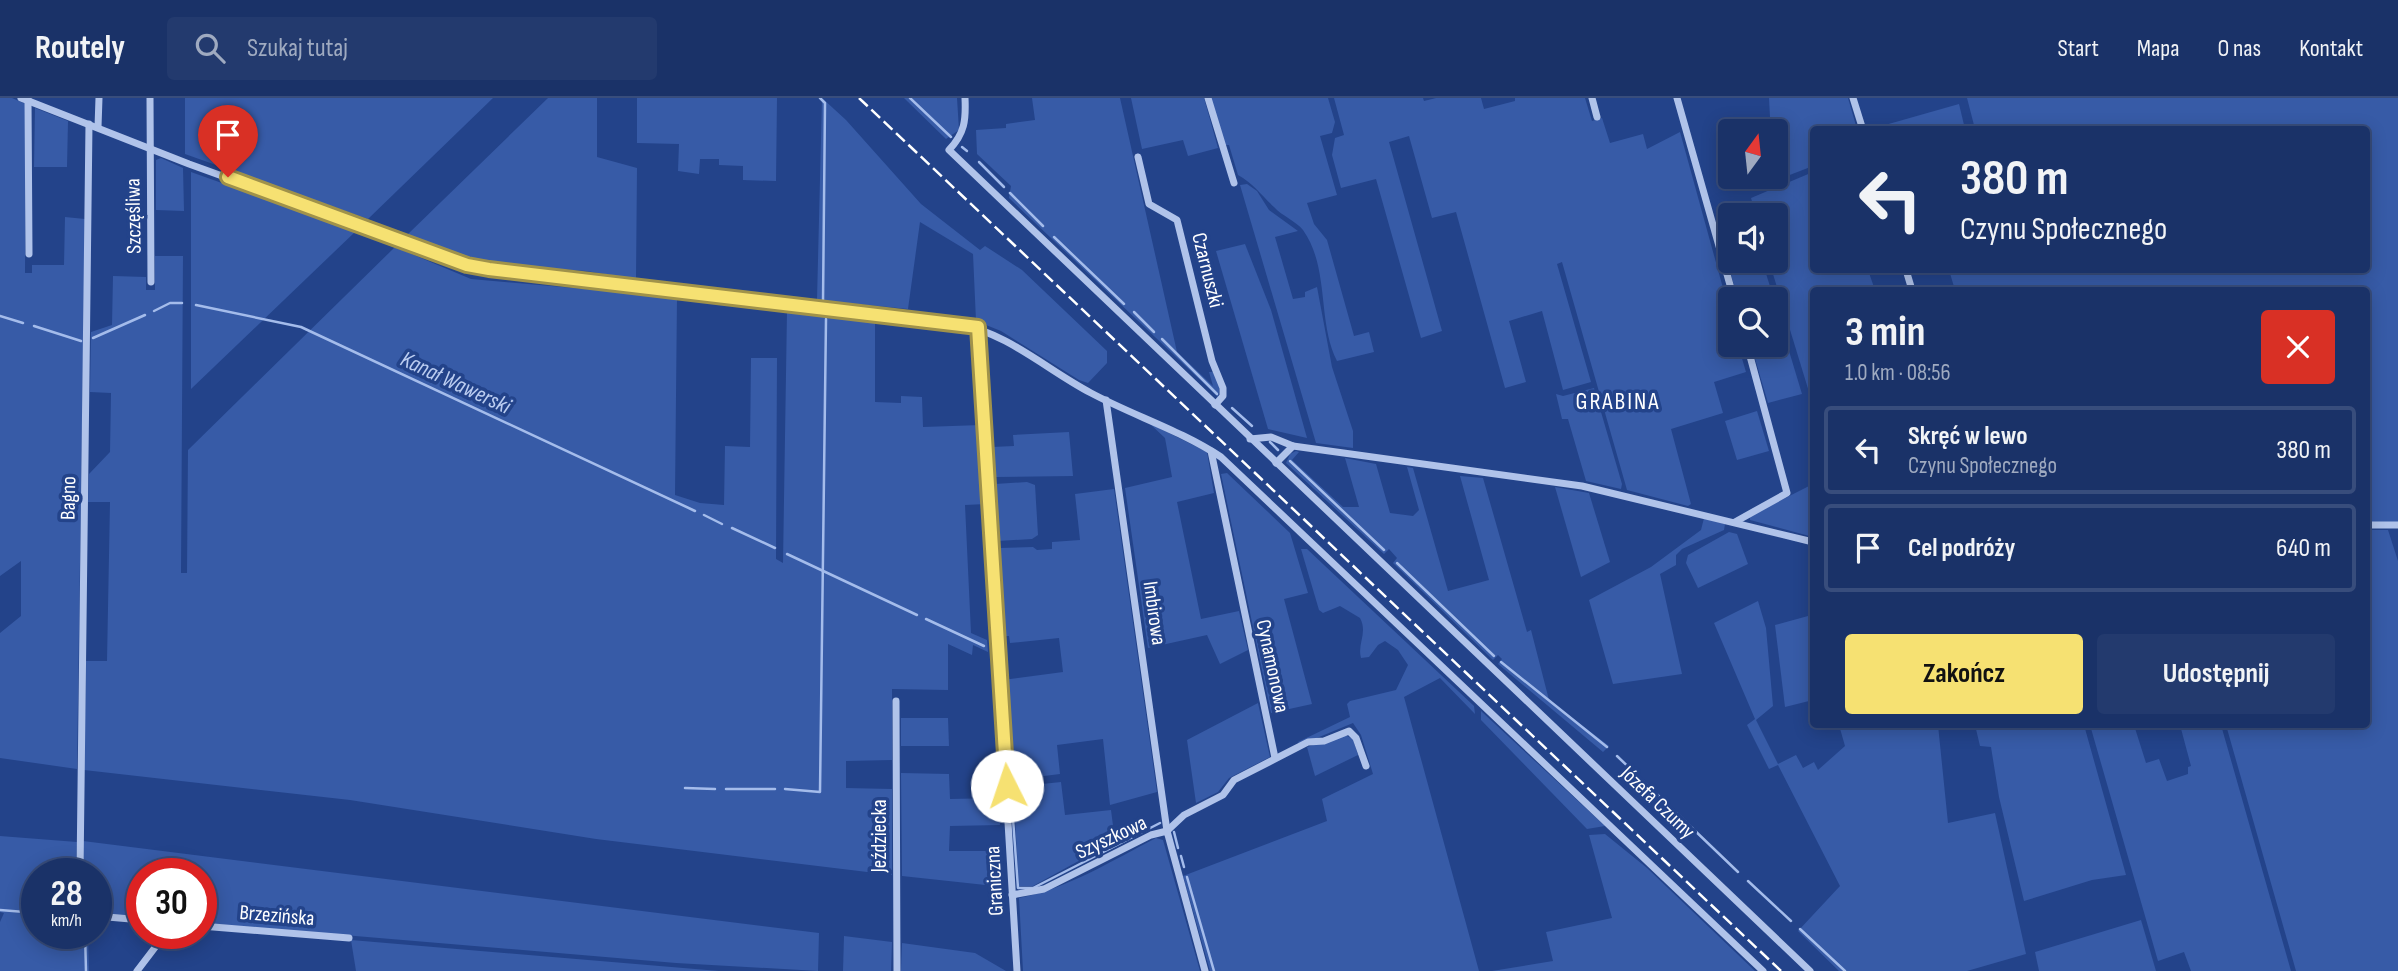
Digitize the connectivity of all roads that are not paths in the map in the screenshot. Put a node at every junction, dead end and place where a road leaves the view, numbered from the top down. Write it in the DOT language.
graph roads {
  1 [pos="99,98"];
  2 [pos="150,98"];
  3 [pos="965,98"];
  4 [pos="1208,98"];
  5 [pos="1591,98"];
  6 [pos="1677,98"];
  7 [pos="1853,98"];
  8 [pos="26,99"];
  9 [pos="1597,117"];
  10 [pos="89,124"];
  11 [pos="1862,126"];
  12 [pos="98,127"];
  13 [pos="149,148"];
  14 [pos="1138,157"];
  15 [pos="1234,183"];
  16 [pos="29,254"];
  17 [pos="151,282"];
  18 [pos="1731,287"];
  19 [pos="978,327"];
  20 [pos="1750,357"];
  21 [pos="1106,400"];
  22 [pos="1215,405"];
  23 [pos="1250,439"];
  24 [pos="1293,446"];
  25 [pos="1211,451"];
  26 [pos="1276,463"];
  27 [pos="1734,522"];
  28 [pos="2370,525"];
  29 [pos="2398,525"];
  30 [pos="1810,541"];
  31 [pos="896,701"];
  32 [pos="1275,758"];
  33 [pos="1366,766"];
  34 [pos="1167,831"];
  35 [pos="80,858"];
  36 [pos="1012,895"];
  37 [pos="217,927"];
  38 [pos="349,938"];
  39 [pos="154,949"];
  40 [pos="137,971"];
  41 [pos="897,971"];
  42 [pos="1017,971"];
  43 [pos="1205,971"];
  44 [pos="1763,971"];
  45 [pos="1810,971"];
  1 -- 12 [label="street"];
  2 -- 13 [label="street, Szczęśliwa"];
  3 -- 22 [label="street, Józefa Czumy"];
  4 -- 15 [label="street"];
  5 -- 9 [label="street"];
  6 -- 18 [label="street"];
  7 -- 11 [label="street"];
  8 -- 10 [label="street"];
  8 -- 16 [label="street"];
  10 -- 12 [label="street"];
  10 -- 35 [label="street, Bagno"];
  12 -- 13 [label="street"];
  13 -- 17 [label="street, Szczęśliwa"];
  13 -- 19 [label="street"];
  14 -- 22 [label="street, Czarnuszki"];
  19 -- 21 [label="street"];
  19 -- 36 [label="street, Graniczna"];
  20 -- 27 [label="street"];
  21 -- 25 [label="street"];
  21 -- 34 [label="street, Imbirowa"];
  22 -- 23 [label="street, Józefa Czumy"];
  23 -- 24 [label="street"];
  23 -- 26 [label="street, Józefa Czumy"];
  24 -- 26 [label="street"];
  24 -- 27 [label="street"];
  25 -- 32 [label="street, Cynamonowa"];
  25 -- 44 [label="street"];
  26 -- 45 [label="street, Józefa Czumy"];
  27 -- 30 [label="street"];
  28 -- 29 [label="street"];
  31 -- 41 [label="street, Jeździecka"];
  32 -- 33 [label="street"];
  32 -- 34 [label="street"];
  34 -- 36 [label="street, Szyszkowa"];
  34 -- 43 [label="street, Szyszkowa"];
  36 -- 42 [label="street, Graniczna"];
  37 -- 38 [label="street, Brzezińska"];
  39 -- 40 [label="street"];
}
